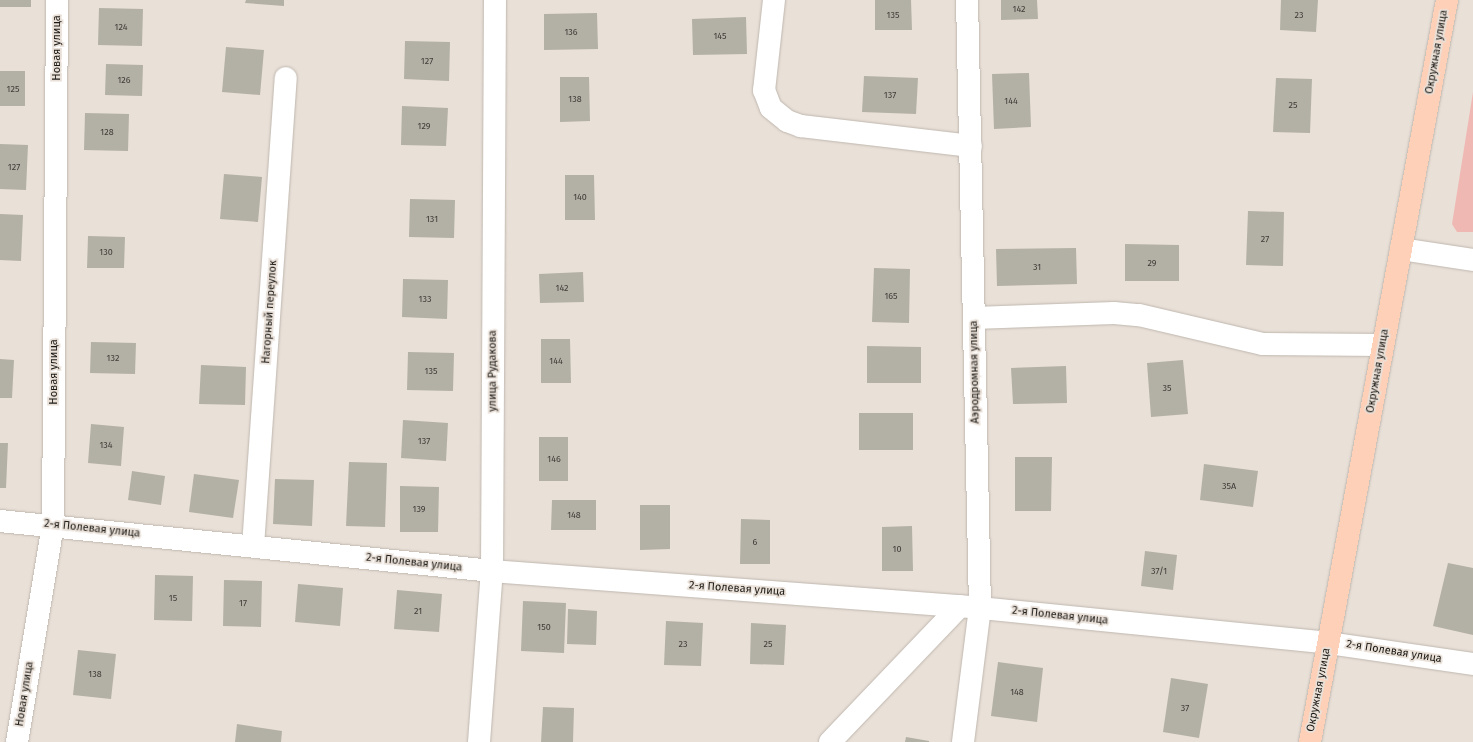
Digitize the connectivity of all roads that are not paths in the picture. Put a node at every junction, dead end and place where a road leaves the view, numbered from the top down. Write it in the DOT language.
graph roads {
  1 [pos="57,0"];
  2 [pos="495,0"];
  3 [pos="774,0"];
  4 [pos="968,0"];
  5 [pos="1447,0"];
  6 [pos="286,78"];
  7 [pos="971,146"];
  8 [pos="1401,249"];
  9 [pos="1473,260"];
  10 [pos="974,318"];
  11 [pos="1383,345"];
  12 [pos="0,521"];
  13 [pos="53,525"];
  14 [pos="254,546"];
  15 [pos="492,571"];
  16 [pos="970,607"];
  17 [pos="1328,642"];
  18 [pos="1473,664"];
  19 [pos="17,742"];
  20 [pos="479,742"];
  21 [pos="830,742"];
  22 [pos="963,742"];
  23 [pos="1310,742"];
  1 -- 13 [label="street, Новая улица"];
  2 -- 15 [label="street, улица Рудакова"];
  3 -- 7 [label="street"];
  4 -- 7 [label="street, Аэродромная улица"];
  5 -- 8 [label="main road, Окружная улица"];
  6 -- 14 [label="street, Нагорный переулок"];
  7 -- 10 [label="street, Аэродромная улица"];
  8 -- 9 [label="street"];
  8 -- 11 [label="main road, Окружная улица"];
  10 -- 11 [label="street"];
  10 -- 16 [label="street, Аэродромная улица"];
  11 -- 17 [label="main road, Окружная улица"];
  12 -- 13 [label="street, 2-я Полевая улица"];
  13 -- 14 [label="street, 2-я Полевая улица"];
  13 -- 19 [label="street, Новая улица"];
  14 -- 15 [label="street, 2-я Полевая улица"];
  15 -- 16 [label="street, 2-я Полевая улица"];
  15 -- 20 [label="street, улица Рудакова"];
  16 -- 17 [label="street, 2-я Полевая улица"];
  16 -- 21 [label="street"];
  16 -- 22 [label="street, Аэродромная улица"];
  17 -- 18 [label="street, 2-я Полевая улица"];
  17 -- 23 [label="main road, Окружная улица"];
}
